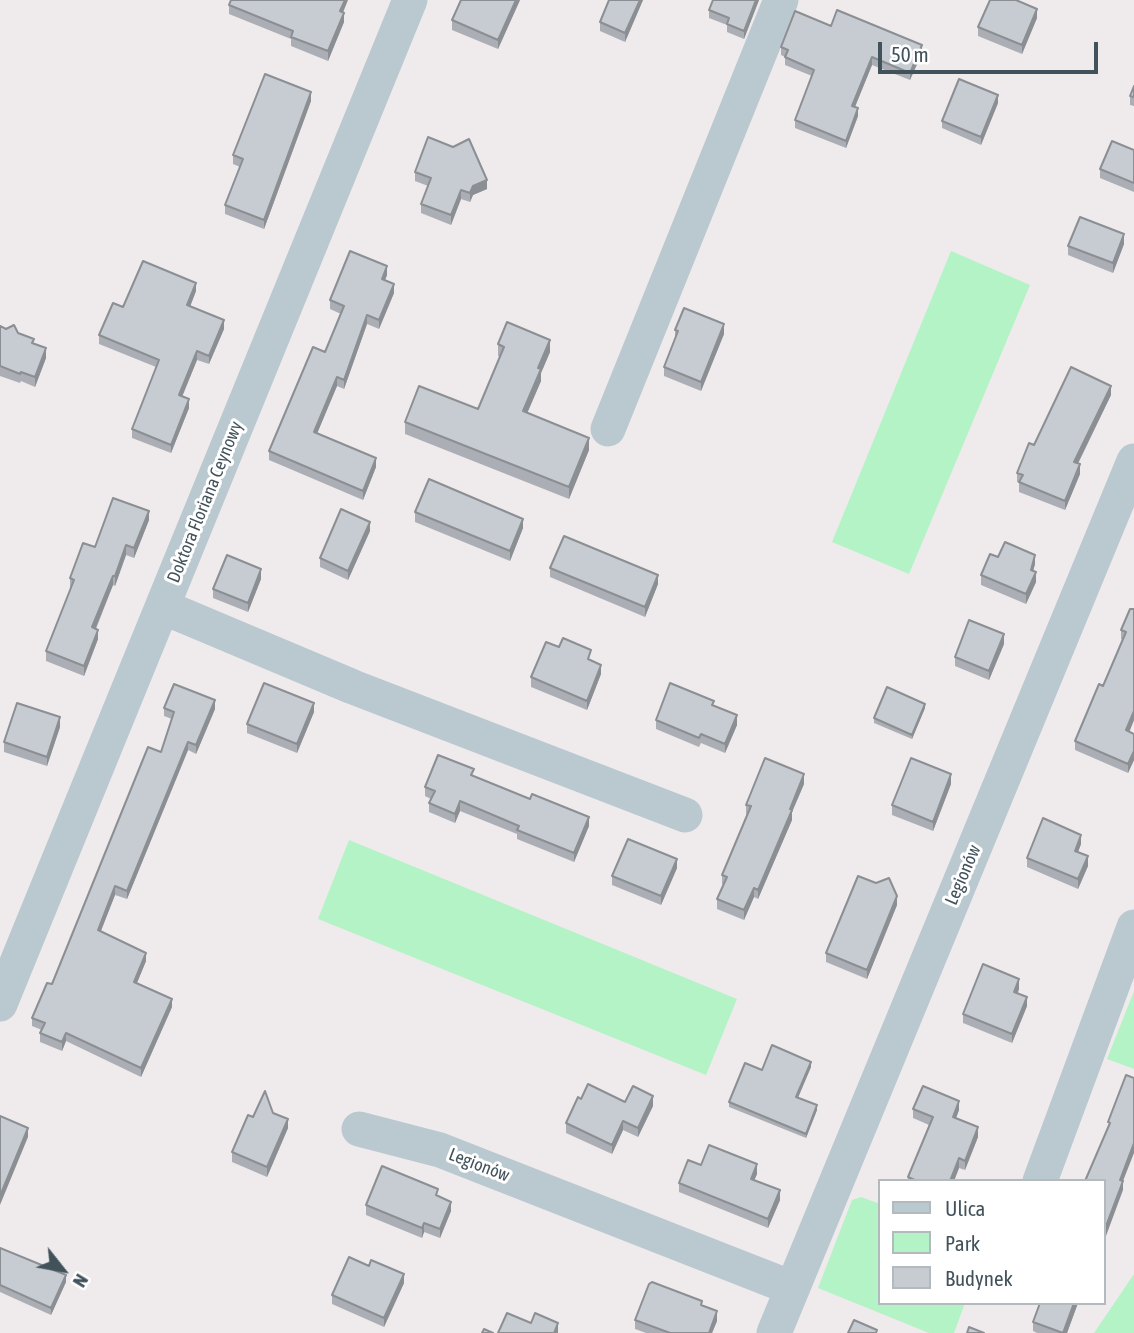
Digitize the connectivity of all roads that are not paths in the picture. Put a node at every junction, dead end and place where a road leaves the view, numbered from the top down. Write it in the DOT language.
graph roads {
  1 [pos="410,0"];
  2 [pos="781,0"];
  3 [pos="608,429"];
  4 [pos="1134,461"];
  5 [pos="163,607"];
  6 [pos="685,815"];
  7 [pos="1134,927"];
  8 [pos="0,1004"];
  9 [pos="359,1129"];
  10 [pos="1041,1179"];
  11 [pos="792,1288"];
  12 [pos="774,1333"];
  1 -- 5 [label="street, Doktora Floriana Ceynowy"];
  2 -- 3 [label="street"];
  4 -- 11 [label="street, Legionów"];
  5 -- 6 [label="street"];
  5 -- 8 [label="street, Doktora Floriana Ceynowy"];
  7 -- 10 [label="street"];
  9 -- 11 [label="street, Legionów"];
  11 -- 12 [label="street, Legionów"];
}
